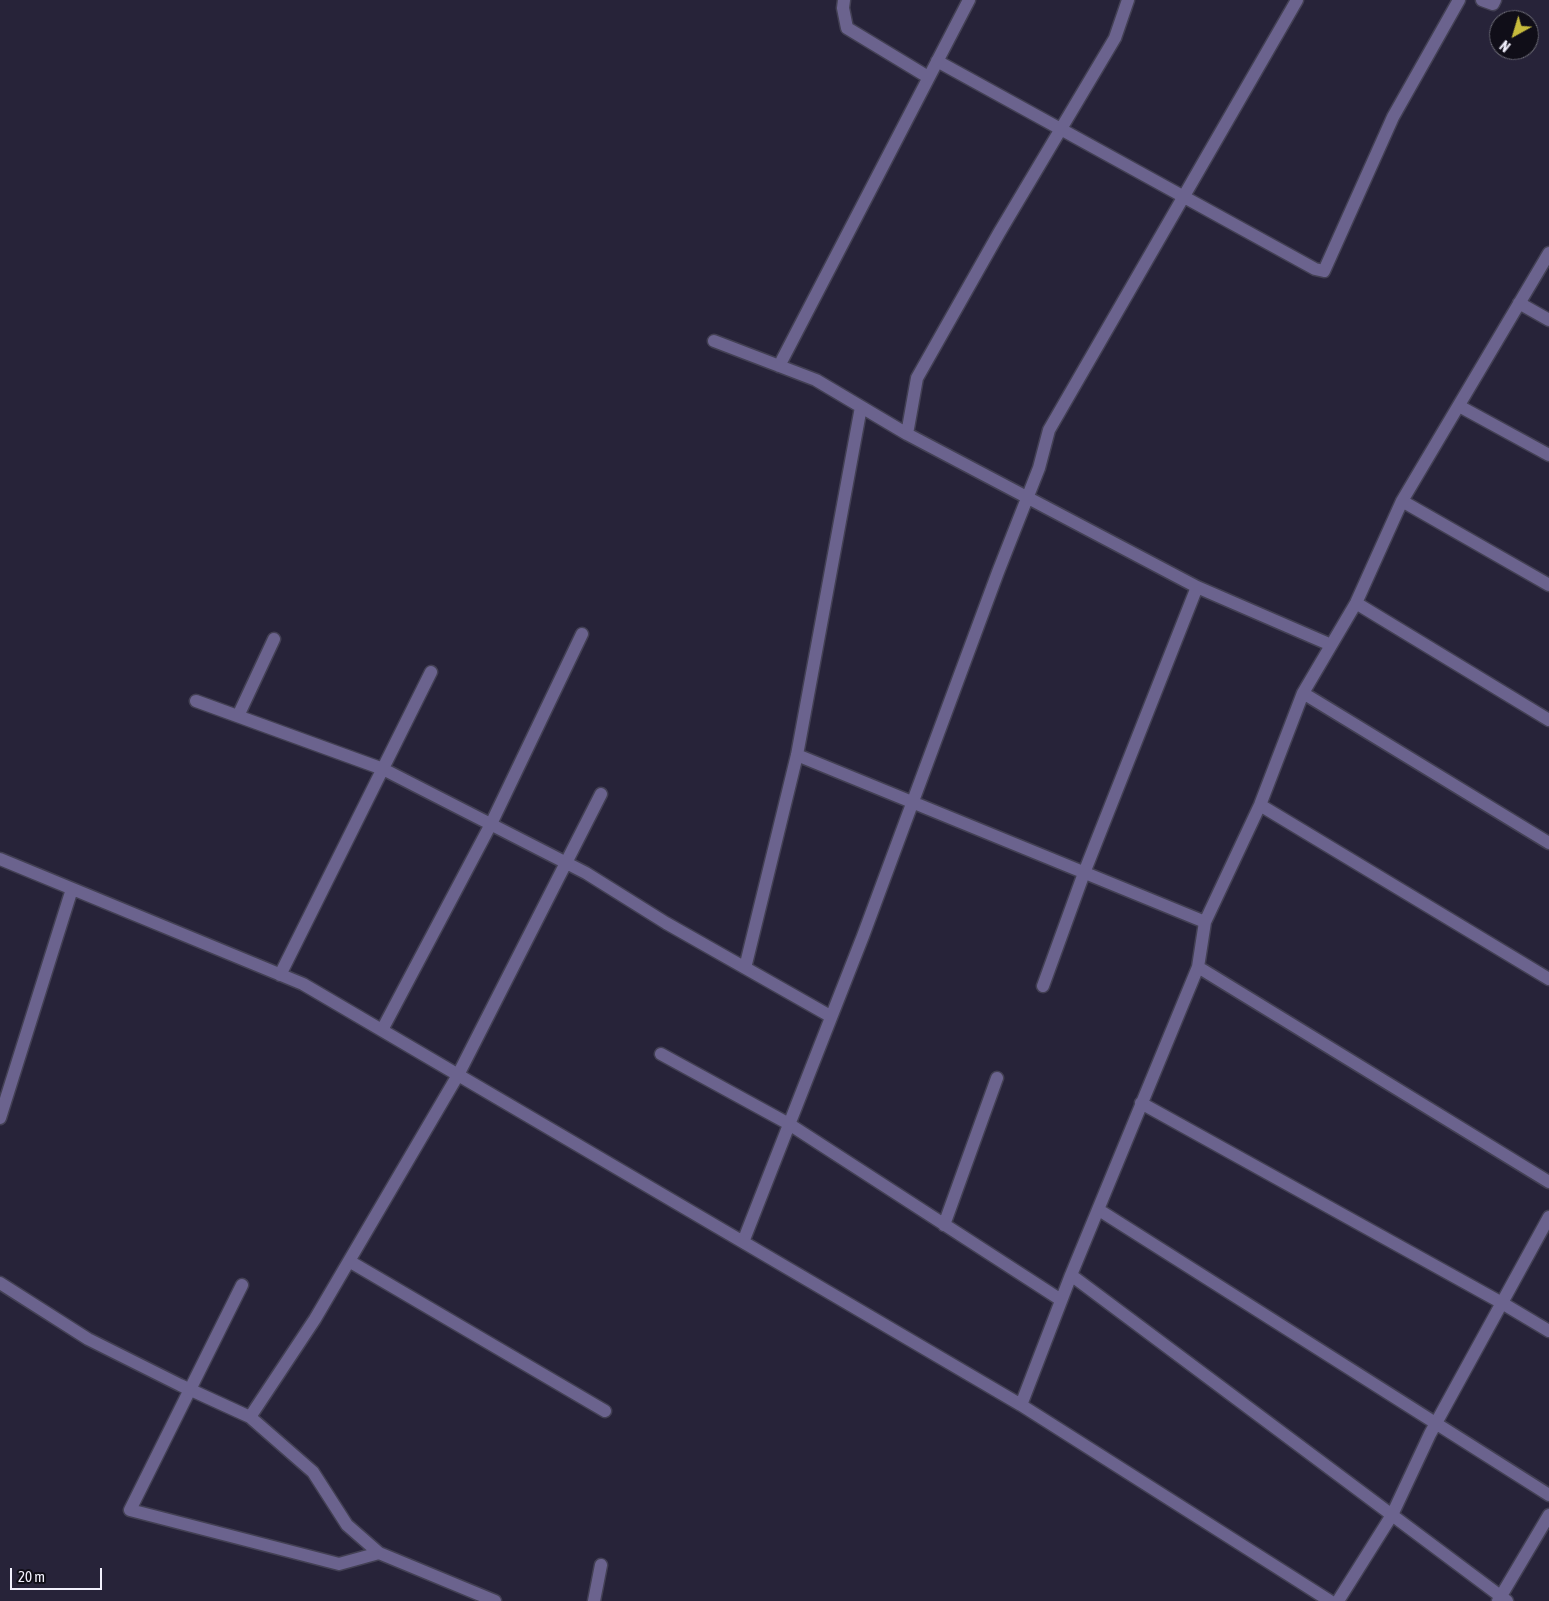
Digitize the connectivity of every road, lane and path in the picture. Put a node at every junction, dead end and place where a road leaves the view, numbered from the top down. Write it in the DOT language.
graph roads {
  1 [pos="844,0"];
  2 [pos="969,0"];
  3 [pos="1128,0"];
  4 [pos="1297,0"];
  5 [pos="1459,0"];
  6 [pos="1482,0"];
  7 [pos="1495,0"];
  8 [pos="937,61"];
  9 [pos="928,77"];
  10 [pos="1061,129"];
  11 [pos="1184,196"];
  12 [pos="1549,253"];
  13 [pos="1519,304"];
  14 [pos="1549,320"];
  15 [pos="714,341"];
  16 [pos="779,366"];
  17 [pos="1459,406"];
  18 [pos="861,407"];
  19 [pos="907,434"];
  20 [pos="1549,456"];
  21 [pos="1028,497"];
  22 [pos="1402,501"];
  23 [pos="1549,585"];
  24 [pos="1197,587"];
  25 [pos="1356,603"];
  26 [pos="582,634"];
  27 [pos="274,640"];
  28 [pos="1331,645"];
  29 [pos="431,672"];
  30 [pos="1303,693"];
  31 [pos="196,700"];
  32 [pos="238,716"];
  33 [pos="1549,720"];
  34 [pos="797,755"];
  35 [pos="383,769"];
  36 [pos="600,794"];
  37 [pos="912,803"];
  38 [pos="1260,805"];
  39 [pos="491,824"];
  40 [pos="1549,843"];
  41 [pos="0,859"];
  42 [pos="566,863"];
  43 [pos="1084,873"];
  44 [pos="72,889"];
  45 [pos="1205,922"];
  46 [pos="1198,967"];
  47 [pos="745,968"];
  48 [pos="280,974"];
  49 [pos="1549,979"];
  50 [pos="1043,986"];
  51 [pos="830,1016"];
  52 [pos="382,1030"];
  53 [pos="661,1054"];
  54 [pos="458,1075"];
  55 [pos="996,1078"];
  56 [pos="1141,1103"];
  57 [pos="0,1118"];
  58 [pos="788,1124"];
  59 [pos="1549,1182"];
  60 [pos="1099,1210"];
  61 [pos="1549,1217"];
  62 [pos="944,1225"];
  63 [pos="743,1242"];
  64 [pos="349,1261"];
  65 [pos="1071,1275"];
  66 [pos="0,1283"];
  67 [pos="242,1285"];
  68 [pos="1061,1300"];
  69 [pos="1502,1303"];
  70 [pos="1549,1331"];
  71 [pos="190,1389"];
  72 [pos="1021,1405"];
  73 [pos="605,1410"];
  74 [pos="250,1417"];
  75 [pos="1436,1424"];
  76 [pos="1549,1495"];
  77 [pos="1392,1515"];
  78 [pos="1549,1515"];
  79 [pos="379,1552"];
  80 [pos="601,1565"];
  81 [pos="1502,1599"];
  82 [pos="494,1601"];
  83 [pos="594,1601"];
  84 [pos="1330,1601"];
  85 [pos="1338,1601"];
  1 -- 9 [label="street"];
  2 -- 8 [label="street"];
  3 -- 10 [label="street"];
  4 -- 11 [label="street"];
  5 -- 11 [label="street"];
  6 -- 7 [label="street"];
  8 -- 9 [label="street"];
  8 -- 10 [label="street"];
  9 -- 16 [label="street"];
  10 -- 11 [label="street"];
  10 -- 19 [label="street"];
  11 -- 21 [label="street"];
  12 -- 13 [label="street"];
  13 -- 14 [label="street"];
  13 -- 17 [label="street"];
  15 -- 16 [label="street"];
  16 -- 18 [label="street"];
  17 -- 20 [label="street"];
  17 -- 22 [label="street"];
  18 -- 19 [label="street"];
  18 -- 34 [label="street"];
  19 -- 21 [label="street"];
  21 -- 24 [label="street"];
  21 -- 37 [label="street"];
  22 -- 23 [label="street"];
  22 -- 25 [label="street"];
  24 -- 28 [label="street"];
  24 -- 43 [label="street"];
  25 -- 28 [label="street"];
  25 -- 33 [label="street"];
  26 -- 39 [label="street"];
  27 -- 32 [label="street"];
  28 -- 30 [label="street"];
  29 -- 35 [label="street"];
  30 -- 38 [label="street"];
  30 -- 40 [label="street"];
  31 -- 32 [label="street"];
  32 -- 35 [label="street"];
  34 -- 37 [label="street"];
  34 -- 47 [label="street"];
  35 -- 39 [label="street"];
  35 -- 48 [label="street"];
  36 -- 42 [label="street"];
  37 -- 43 [label="street"];
  37 -- 51 [label="street"];
  38 -- 45 [label="street"];
  38 -- 49 [label="street"];
  39 -- 42 [label="street"];
  39 -- 52 [label="street"];
  41 -- 44 [label="street"];
  42 -- 47 [label="street"];
  42 -- 54 [label="street"];
  43 -- 45 [label="street"];
  43 -- 50 [label="street"];
  44 -- 48 [label="street"];
  44 -- 57 [label="street"];
  45 -- 46 [label="street"];
  46 -- 56 [label="street"];
  46 -- 59 [label="street"];
  47 -- 51 [label="street"];
  48 -- 52 [label="street"];
  51 -- 58 [label="street"];
  52 -- 54 [label="street"];
  53 -- 58 [label="street"];
  54 -- 63 [label="street"];
  54 -- 64 [label="street"];
  55 -- 62 [label="street"];
  56 -- 60 [label="street"];
  56 -- 69 [label="street"];
  58 -- 62 [label="street"];
  58 -- 63 [label="street"];
  60 -- 65 [label="street"];
  60 -- 75 [label="street"];
  61 -- 69 [label="street"];
  62 -- 68 [label="street"];
  63 -- 72 [label="street"];
  64 -- 73 [label="street"];
  64 -- 74 [label="street"];
  65 -- 68 [label="street"];
  65 -- 77 [label="street"];
  66 -- 71 [label="street"];
  67 -- 71 [label="street"];
  68 -- 72 [label="street"];
  69 -- 70 [label="street"];
  69 -- 75 [label="street"];
  71 -- 74 [label="street"];
  71 -- 79 [label="street"];
  72 -- 84 [label="street"];
  74 -- 79 [label="street"];
  75 -- 76 [label="street"];
  75 -- 77 [label="street"];
  77 -- 81 [label="street"];
  77 -- 85 [label="street"];
  78 -- 81 [label="street"];
  79 -- 82 [label="street"];
  80 -- 83 [label="street"];
}
